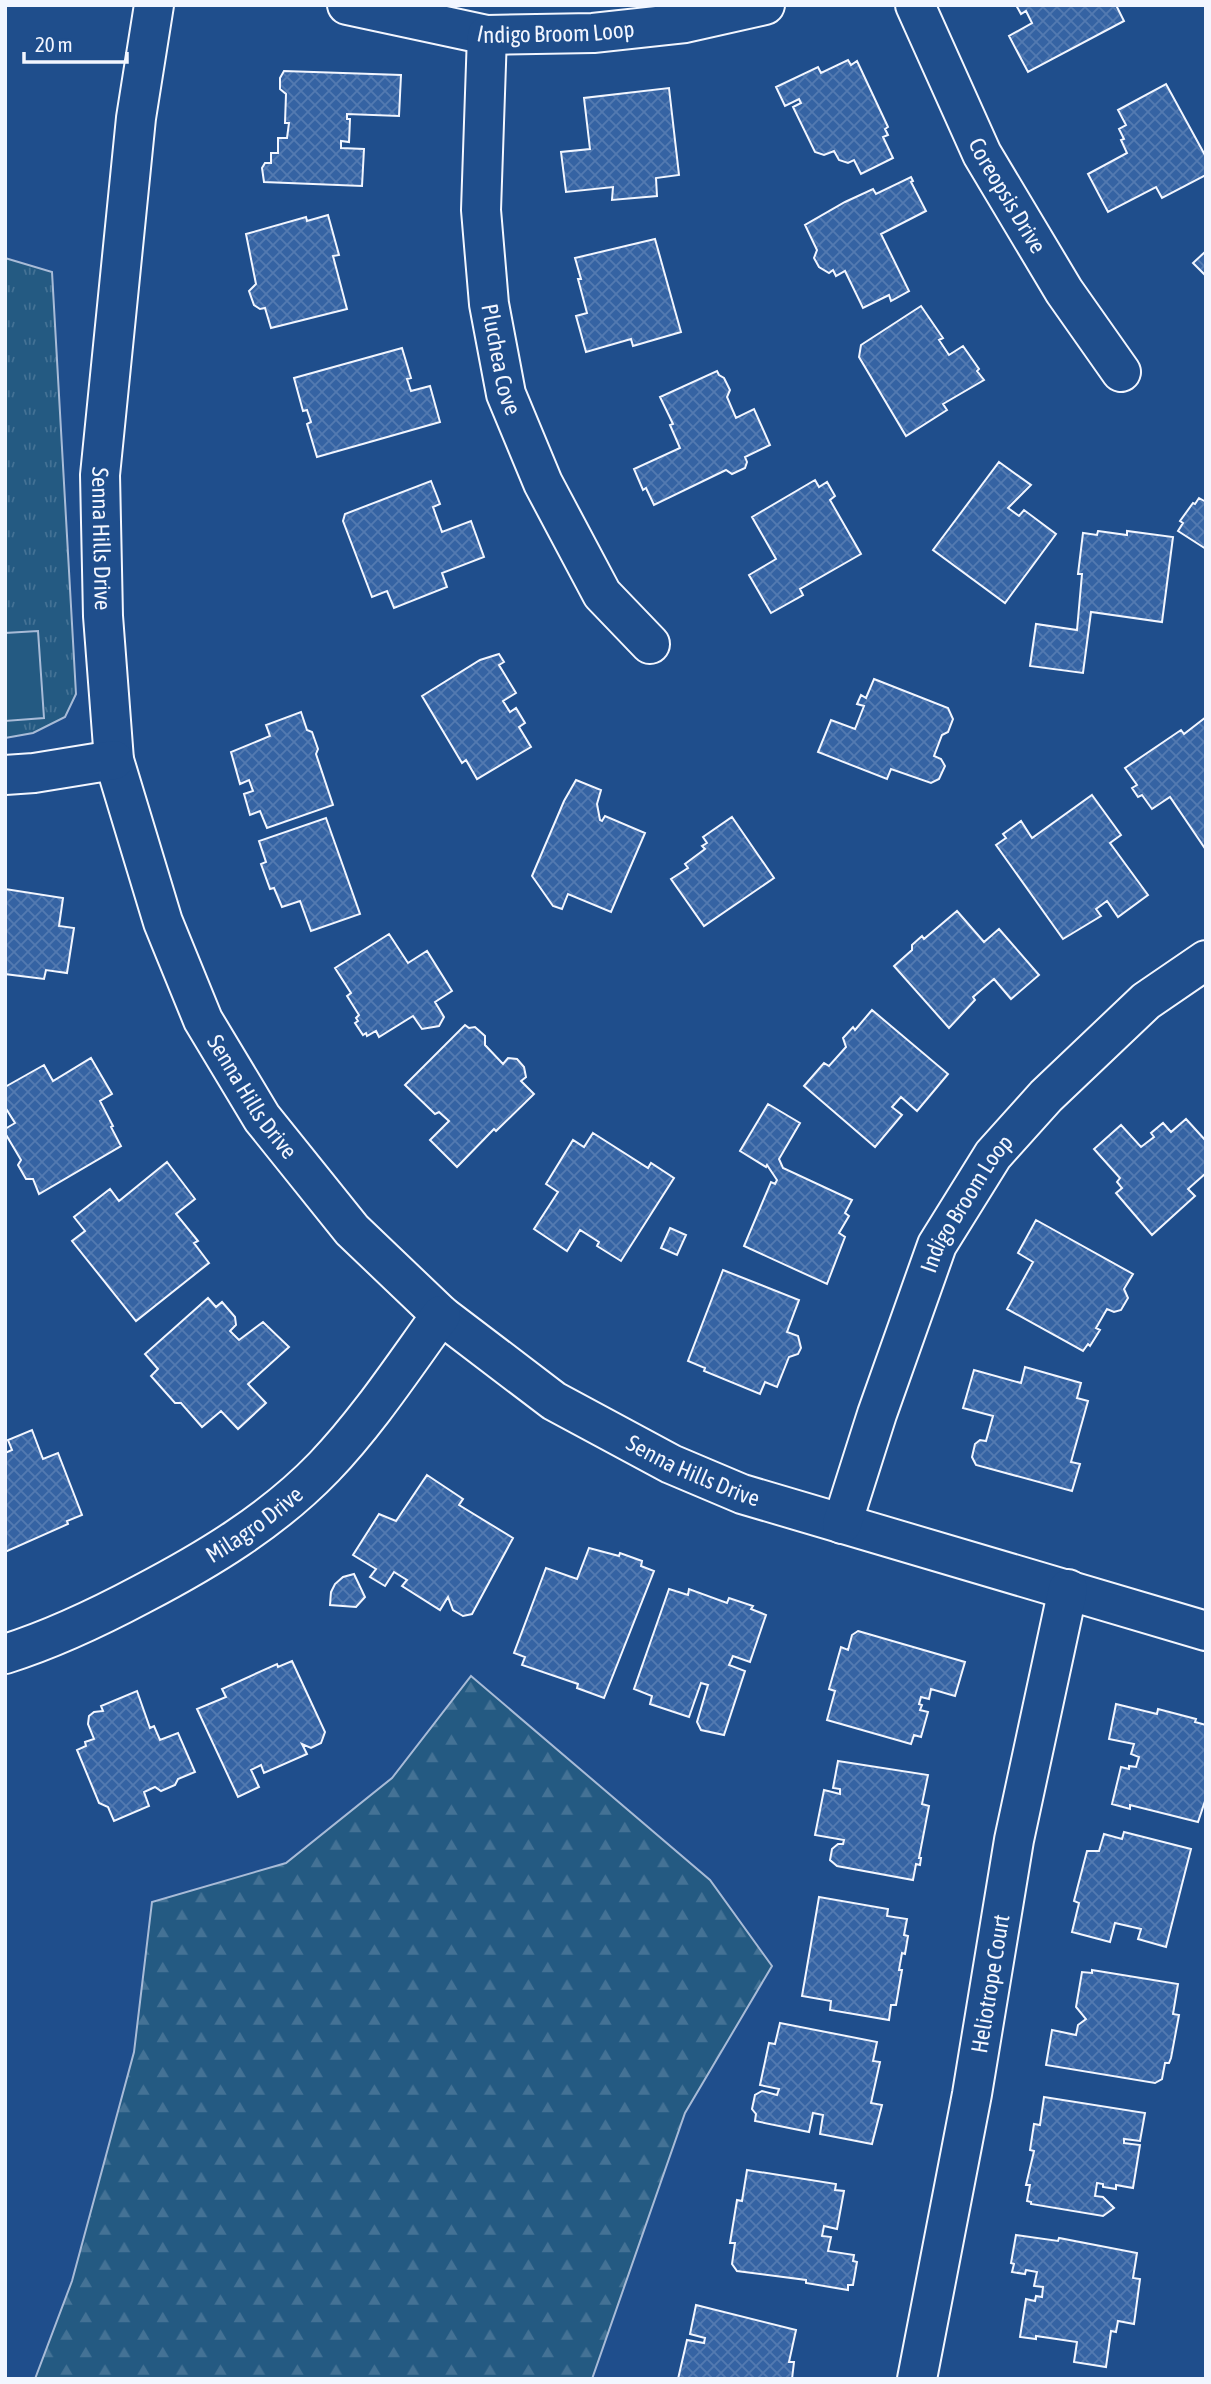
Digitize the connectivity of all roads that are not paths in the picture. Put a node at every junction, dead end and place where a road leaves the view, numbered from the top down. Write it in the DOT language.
graph roads {
  1 [pos="155,5"];
  2 [pos="346,5"];
  3 [pos="765,5"];
  4 [pos="915,5"];
  5 [pos="487,35"];
  6 [pos="1121,372"];
  7 [pos="650,644"];
  8 [pos="114,760"];
  9 [pos="5,775"];
  10 [pos="1206,960"];
  11 [pos="441,1315"];
  12 [pos="842,1524"];
  13 [pos="1068,1589"];
  14 [pos="1206,1631"];
  15 [pos="5,1654"];
  16 [pos="917,2379"];
  1 -- 8 [label="street, Senna Hills Drive"];
  2 -- 5 [label="street, Indigo Broom Loop"];
  3 -- 5 [label="street, Indigo Broom Loop"];
  4 -- 6 [label="street, Coreopsis Drive"];
  5 -- 7 [label="street, Pluchea Cove"];
  8 -- 9 [label="street"];
  8 -- 11 [label="street, Senna Hills Drive"];
  10 -- 12 [label="street, Indigo Broom Loop"];
  11 -- 12 [label="street, Senna Hills Drive"];
  11 -- 15 [label="street, Milagro Drive"];
  12 -- 13 [label="street, Senna Hills Drive"];
  13 -- 14 [label="street, Senna Hills Drive"];
  13 -- 16 [label="street, Heliotrope Court"];
}
